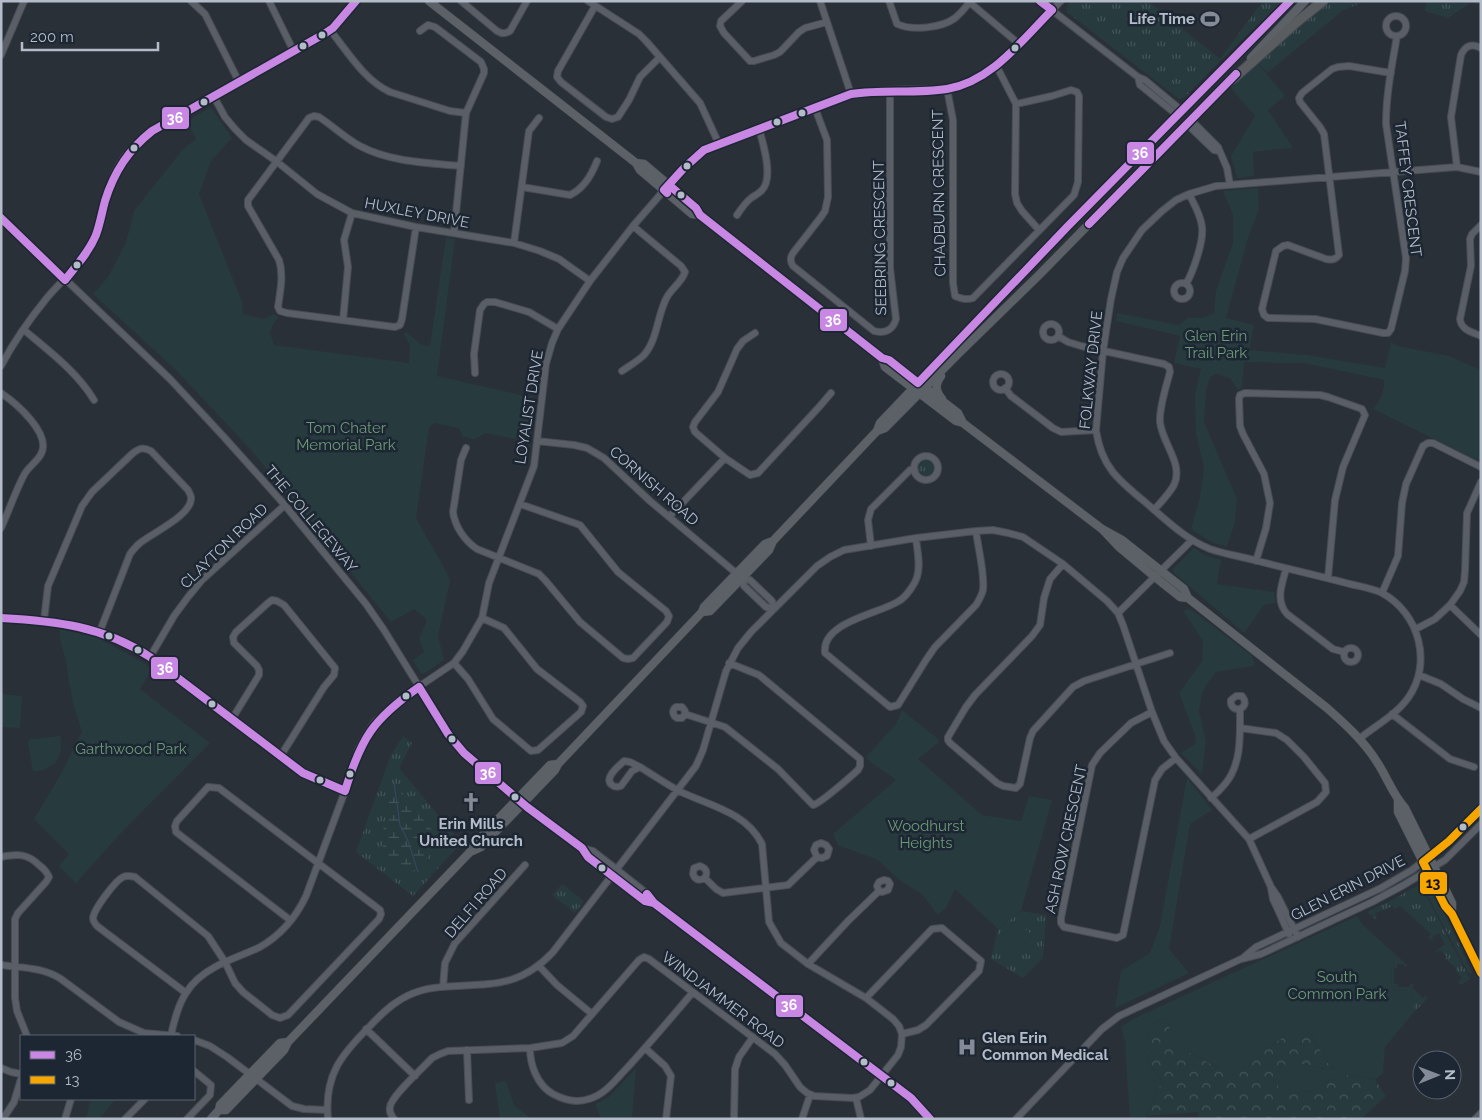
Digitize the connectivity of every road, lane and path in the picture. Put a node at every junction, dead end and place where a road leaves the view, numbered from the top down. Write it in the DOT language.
graph roads {
  1 [pos="24,1"];
  2 [pos="190,1"];
  3 [pos="269,1"];
  4 [pos="356,1"];
  5 [pos="429,1"];
  6 [pos="461,1"];
  7 [pos="527,1"];
  8 [pos="588,1"];
  9 [pos="742,1"];
  10 [pos="820,1"];
  11 [pos="889,1"];
  12 [pos="1040,1"];
  13 [pos="1061,1"];
  14 [pos="1290,1"];
  15 [pos="1305,1"];
  16 [pos="1323,1"];
  17 [pos="968,2"];
  18 [pos="595,6"];
  19 [pos="1052,10"];
  20 [pos="827,22"];
  21 [pos="330,30"];
  22 [pos="420,31"];
  23 [pos="1397,36"];
  24 [pos="1018,44"];
  25 [pos="1481,48"];
  26 [pos="294,52"];
  27 [pos="1,55"];
  28 [pos="660,58"];
  29 [pos="996,66"];
  30 [pos="1391,73"];
  31 [pos="1230,80"];
  32 [pos="239,82"];
  33 [pos="947,89"];
  34 [pos="890,90"];
  35 [pos="851,94"];
  36 [pos="214,97"];
  37 [pos="1016,104"];
  38 [pos="815,108"];
  39 [pos="466,113"];
  40 [pos="1179,113"];
  41 [pos="539,118"];
  42 [pos="1189,122"];
  43 [pos="759,129"];
  44 [pos="719,144"];
  45 [pos="276,161"];
  46 [pos="596,161"];
  47 [pos="461,166"];
  48 [pos="1457,167"];
  49 [pos="1392,172"];
  50 [pos="1481,172"];
  51 [pos="1329,177"];
  52 [pos="1230,185"];
  53 [pos="522,187"];
  54 [pos="666,187"];
  55 [pos="1189,194"];
  56 [pos="352,213"];
  57 [pos="737,214"];
  58 [pos="1,218"];
  59 [pos="1481,225"];
  60 [pos="633,226"];
  61 [pos="416,227"];
  62 [pos="1039,230"];
  63 [pos="454,233"];
  64 [pos="514,243"];
  65 [pos="65,280"];
  66 [pos="590,281"];
  67 [pos="1186,284"];
  68 [pos="343,320"];
  69 [pos="558,329"];
  70 [pos="24,330"];
  71 [pos="755,333"];
  72 [pos="1058,336"];
  73 [pos="1481,336"];
  74 [pos="1103,351"];
  75 [pos="958,354"];
  76 [pos="2,364"];
  77 [pos="622,371"];
  78 [pos="475,373"];
  79 [pos="919,388"];
  80 [pos="1006,388"];
  81 [pos="1,393"];
  82 [pos="830,393"];
  83 [pos="94,400"];
  84 [pos="958,413"];
  85 [pos="963,423"];
  86 [pos="1096,430"];
  87 [pos="537,441"];
  88 [pos="466,448"];
  89 [pos="725,458"];
  90 [pos="1481,467"];
  91 [pos="914,469"];
  92 [pos="1481,482"];
  93 [pos="520,504"];
  94 [pos="285,505"];
  95 [pos="1154,510"];
  96 [pos="669,517"];
  97 [pos="1,528"];
  98 [pos="1102,529"];
  99 [pos="976,531"];
  100 [pos="916,538"];
  101 [pos="1192,540"];
  102 [pos="871,546"];
  103 [pos="498,558"];
  104 [pos="1256,561"];
  105 [pos="1063,564"];
  106 [pos="1286,569"];
  107 [pos="1161,571"];
  108 [pos="739,575"];
  109 [pos="1155,577"];
  110 [pos="1328,578"];
  111 [pos="1382,593"];
  112 [pos="1188,598"];
  113 [pos="1450,605"];
  114 [pos="774,609"];
  115 [pos="1118,612"];
  116 [pos="1,618"];
  117 [pos="482,618"];
  118 [pos="44,620"];
  119 [pos="1416,629"];
  120 [pos="100,631"];
  121 [pos="1481,634"];
  122 [pos="1344,652"];
  123 [pos="1170,653"];
  124 [pos="150,657"];
  125 [pos="454,663"];
  126 [pos="729,663"];
  127 [pos="1136,664"];
  128 [pos="1419,674"];
  129 [pos="419,687"];
  130 [pos="1481,708"];
  131 [pos="1240,709"];
  132 [pos="1152,712"];
  133 [pos="685,714"];
  134 [pos="1392,714"];
  135 [pos="232,719"];
  136 [pos="712,722"];
  137 [pos="1240,728"];
  138 [pos="1359,739"];
  139 [pos="280,757"];
  140 [pos="1176,758"];
  141 [pos="640,767"];
  142 [pos="1474,767"];
  143 [pos="678,790"];
  144 [pos="344,791"];
  145 [pos="1211,798"];
  146 [pos="520,801"];
  147 [pos="1481,809"];
  148 [pos="1471,821"];
  149 [pos="1480,827"];
  150 [pos="1249,839"];
  151 [pos="817,856"];
  152 [pos="1,857"];
  153 [pos="1426,859"];
  154 [pos="317,864"];
  155 [pos="526,865"];
  156 [pos="1431,869"];
  157 [pos="615,873"];
  158 [pos="705,878"];
  159 [pos="766,888"];
  160 [pos="880,891"];
  161 [pos="290,920"];
  162 [pos="1291,931"];
  163 [pos="1295,938"];
  164 [pos="1241,959"];
  165 [pos="225,962"];
  166 [pos="808,964"];
  167 [pos="1,965"];
  168 [pos="14,966"];
  169 [pos="539,966"];
  170 [pos="1481,974"];
  171 [pos="443,987"];
  172 [pos="693,992"];
  173 [pos="186,993"];
  174 [pos="866,998"];
  175 [pos="592,1014"];
  176 [pos="366,1030"];
  177 [pos="902,1034"];
  178 [pos="27,1035"];
  179 [pos="163,1035"];
  180 [pos="173,1035"];
  181 [pos="753,1037"];
  182 [pos="195,1040"];
  183 [pos="530,1048"];
  184 [pos="645,1048"];
  185 [pos="467,1050"];
  186 [pos="1,1068"];
  187 [pos="195,1071"];
  188 [pos="20,1074"];
  189 [pos="253,1076"];
  190 [pos="415,1076"];
  191 [pos="881,1076"];
  192 [pos="20,1082"];
  193 [pos="810,1095"];
  194 [pos="856,1098"];
  195 [pos="71,1100"];
  196 [pos="144,1100"];
  197 [pos="470,1100"];
  198 [pos="327,1110"];
  199 [pos="1481,1112"];
  200 [pos="3,1119"];
  201 [pos="65,1119"];
  202 [pos="125,1119"];
  203 [pos="187,1119"];
  204 [pos="211,1119"];
  205 [pos="328,1119"];
  206 [pos="394,1119"];
  207 [pos="666,1119"];
  208 [pos="734,1119"];
  209 [pos="802,1119"];
  210 [pos="861,1119"];
  211 [pos="930,1119"];
  212 [pos="1016,1119"];
  213 [pos="1475,1119"];
  1 -- 27 [label="street"];
  2 -- 32 [label="street"];
  3 -- 26 [label="street"];
  4 -- 21 [label="street"];
  5 -- 54 [label="main road"];
  6 -- 7 [label="street"];
  8 -- 18 [label="street"];
  9 -- 20 [label="street"];
  10 -- 20 [label="street"];
  11 -- 17 [label="street"];
  12 -- 19 [label="street"];
  13 -- 19 [label="street, LOYALIST DRIVE"];
  14 -- 40 [label="main road"];
  15 -- 31 [label="main road"];
  16 -- 31 [label="highway"];
  17 -- 24 [label="street"];
  18 -- 28 [label="street"];
  18 -- 28 [label="street"];
  19 -- 24 [label="street, LOYALIST DRIVE"];
  19 -- 40 [label="street"];
  20 -- 35 [label="street"];
  21 -- 26 [label="street"];
  21 -- 39 [label="street"];
  22 -- 39 [label="street"];
  23 -- 30 [label="street, TAFFEY CRESCENT"];
  24 -- 29 [label="street, LOYALIST DRIVE"];
  25 -- 48 [label="street"];
  26 -- 32 [label="street"];
  28 -- 44 [label="street"];
  29 -- 33 [label="street, LOYALIST DRIVE"];
  29 -- 37 [label="street"];
  30 -- 49 [label="street, TAFFEY CRESCENT"];
  30 -- 51 [label="street"];
  31 -- 42 [label="main road"];
  32 -- 36 [label="street"];
  33 -- 34 [label="street, LOYALIST DRIVE"];
  33 -- 62 [label="street, CHADBURN CRESCENT"];
  34 -- 35 [label="street, LOYALIST DRIVE"];
  34 -- 38 [label="street, SEEBRING CRESCENT"];
  35 -- 38 [label="street, LOYALIST DRIVE"];
  36 -- 45 [label="street, HUXLEY DRIVE"];
  36 -- 65 [label="street"];
  37 -- 62 [label="street"];
  37 -- 62 [label="street, CHADBURN CRESCENT"];
  38 -- 43 [label="street, LOYALIST DRIVE"];
  39 -- 47 [label="street"];
  40 -- 42 [label="main road"];
  40 -- 79 [label="main road"];
  41 -- 53 [label="street"];
  42 -- 52 [label="street"];
  42 -- 75 [label="main road"];
  43 -- 44 [label="street, LOYALIST DRIVE"];
  43 -- 57 [label="street"];
  44 -- 54 [label="street, LOYALIST DRIVE"];
  45 -- 47 [label="street"];
  45 -- 56 [label="street, HUXLEY DRIVE"];
  45 -- 68 [label="street"];
  46 -- 53 [label="street"];
  47 -- 63 [label="street"];
  48 -- 49 [label="street, FOLKWAY DRIVE"];
  48 -- 50 [label="street, FOLKWAY DRIVE"];
  49 -- 51 [label="street, FOLKWAY DRIVE"];
  49 -- 51 [label="street, TAFFEY CRESCENT"];
  51 -- 52 [label="street, FOLKWAY DRIVE"];
  52 -- 55 [label="street, FOLKWAY DRIVE"];
  53 -- 64 [label="street"];
  54 -- 60 [label="street, LOYALIST DRIVE"];
  54 -- 79 [label="main road"];
  55 -- 67 [label="street"];
  55 -- 74 [label="street, FOLKWAY DRIVE"];
  56 -- 61 [label="street, HUXLEY DRIVE"];
  56 -- 68 [label="street"];
  58 -- 65 [label="street, THE COLLEGEWAY"];
  59 -- 73 [label="street"];
  60 -- 66 [label="street, LOYALIST DRIVE"];
  60 -- 77 [label="street"];
  61 -- 63 [label="street, HUXLEY DRIVE"];
  61 -- 68 [label="street"];
  63 -- 64 [label="street, HUXLEY DRIVE"];
  64 -- 66 [label="street, HUXLEY DRIVE"];
  65 -- 70 [label="street"];
  65 -- 94 [label="street, THE COLLEGEWAY"];
  66 -- 69 [label="street, LOYALIST DRIVE"];
  69 -- 78 [label="street"];
  69 -- 87 [label="street, LOYALIST DRIVE"];
  70 -- 76 [label="street"];
  70 -- 83 [label="street"];
  71 -- 89 [label="street"];
  72 -- 74 [label="street"];
  74 -- 86 [label="street, FOLKWAY DRIVE"];
  74 -- 95 [label="street"];
  75 -- 79 [label="main road"];
  75 -- 84 [label="main road"];
  79 -- 84 [label="main road"];
  79 -- 85 [label="main road"];
  79 -- 108 [label="main road"];
  80 -- 86 [label="street"];
  81 -- 97 [label="street"];
  82 -- 89 [label="street"];
  84 -- 85 [label="main road"];
  85 -- 98 [label="main road"];
  86 -- 95 [label="street, FOLKWAY DRIVE"];
  87 -- 93 [label="street, LOYALIST DRIVE"];
  87 -- 96 [label="street, CORNISH ROAD"];
  88 -- 103 [label="street"];
  89 -- 96 [label="street"];
  90 -- 111 [label="street"];
  91 -- 102 [label="street"];
  92 -- 113 [label="street"];
  93 -- 103 [label="street, LOYALIST DRIVE"];
  93 -- 103 [label="street"];
  94 -- 124 [label="street, CLAYTON ROAD"];
  94 -- 129 [label="street, THE COLLEGEWAY"];
  95 -- 101 [label="street, FOLKWAY DRIVE"];
  96 -- 108 [label="street, CORNISH ROAD"];
  98 -- 107 [label="main road"];
  98 -- 109 [label="main road"];
  99 -- 100 [label="street"];
  99 -- 100 [label="street"];
  99 -- 105 [label="street"];
  100 -- 102 [label="street"];
  101 -- 104 [label="street, FOLKWAY DRIVE"];
  101 -- 107 [label="street"];
  102 -- 114 [label="street"];
  103 -- 117 [label="street, LOYALIST DRIVE"];
  104 -- 106 [label="street, FOLKWAY DRIVE"];
  104 -- 110 [label="street"];
  105 -- 115 [label="street"];
  105 -- 127 [label="street"];
  106 -- 110 [label="street, FOLKWAY DRIVE"];
  106 -- 122 [label="street"];
  107 -- 109 [label="street"];
  107 -- 112 [label="main road"];
  108 -- 114 [label="street, CORNISH ROAD"];
  108 -- 146 [label="main road"];
  109 -- 112 [label="main road"];
  109 -- 115 [label="street"];
  110 -- 111 [label="street, FOLKWAY DRIVE"];
  111 -- 119 [label="street, FOLKWAY DRIVE"];
  112 -- 138 [label="main road"];
  113 -- 119 [label="street"];
  113 -- 121 [label="street"];
  114 -- 126 [label="street"];
  115 -- 127 [label="street"];
  116 -- 118 [label="street"];
  117 -- 125 [label="street, LOYALIST DRIVE"];
  117 -- 125 [label="street"];
  118 -- 120 [label="street"];
  118 -- 120 [label="street"];
  119 -- 128 [label="street, FOLKWAY DRIVE"];
  120 -- 124 [label="street"];
  123 -- 127 [label="street"];
  124 -- 135 [label="street"];
  125 -- 129 [label="street, LOYALIST DRIVE"];
  126 -- 136 [label="street"];
  126 -- 136 [label="street"];
  127 -- 132 [label="street"];
  128 -- 130 [label="street"];
  128 -- 134 [label="street, FOLKWAY DRIVE"];
  129 -- 144 [label="street, LOYALIST DRIVE"];
  129 -- 146 [label="street, THE COLLEGEWAY"];
  131 -- 137 [label="street"];
  132 -- 140 [label="street"];
  132 -- 140 [label="street, ASH ROW CRESCENT"];
  133 -- 136 [label="street"];
  134 -- 138 [label="street, FOLKWAY DRIVE"];
  134 -- 142 [label="street"];
  135 -- 139 [label="street"];
  135 -- 139 [label="street"];
  136 -- 143 [label="street"];
  137 -- 145 [label="street"];
  137 -- 150 [label="street"];
  138 -- 153 [label="main road"];
  139 -- 144 [label="street"];
  140 -- 145 [label="street"];
  141 -- 141 [label="street"];
  141 -- 143 [label="street"];
  143 -- 157 [label="street"];
  143 -- 159 [label="street"];
  144 -- 154 [label="street, LOYALIST DRIVE"];
  145 -- 150 [label="street"];
  146 -- 157 [label="street, THE COLLEGEWAY"];
  146 -- 189 [label="main road"];
  147 -- 148 [label="street, GLEN ERIN DRIVE"];
  148 -- 149 [label="street"];
  148 -- 153 [label="street, GLEN ERIN DRIVE"];
  149 -- 156 [label="street, GLEN ERIN DRIVE"];
  150 -- 162 [label="street"];
  151 -- 159 [label="street"];
  152 -- 168 [label="street"];
  153 -- 156 [label="main road"];
  153 -- 162 [label="street, GLEN ERIN DRIVE"];
  154 -- 161 [label="street, LOYALIST DRIVE"];
  154 -- 161 [label="street"];
  154 -- 165 [label="street"];
  155 -- 171 [label="street, DELFI ROAD"];
  156 -- 163 [label="street, GLEN ERIN DRIVE"];
  156 -- 170 [label="main road"];
  157 -- 169 [label="street"];
  157 -- 191 [label="street, THE COLLEGEWAY"];
  158 -- 159 [label="street"];
  159 -- 166 [label="street"];
  160 -- 166 [label="street"];
  161 -- 165 [label="street, LOYALIST DRIVE"];
  162 -- 163 [label="street"];
  162 -- 164 [label="street, GLEN ERIN DRIVE"];
  163 -- 164 [label="street, GLEN ERIN DRIVE"];
  164 -- 212 [label="street, GLEN ERIN DRIVE"];
  165 -- 173 [label="street, LOYALIST DRIVE"];
  165 -- 173 [label="street"];
  166 -- 174 [label="street"];
  167 -- 168 [label="street"];
  168 -- 178 [label="street"];
  168 -- 179 [label="street"];
  169 -- 171 [label="street"];
  169 -- 175 [label="street"];
  171 -- 176 [label="street"];
  172 -- 175 [label="street, WINDJAMMER ROAD"];
  172 -- 181 [label="street, WINDJAMMER ROAD"];
  172 -- 184 [label="street"];
  173 -- 180 [label="street, LOYALIST DRIVE"];
  174 -- 177 [label="street"];
  174 -- 177 [label="street"];
  175 -- 183 [label="street, WINDJAMMER ROAD"];
  176 -- 190 [label="street"];
  176 -- 198 [label="street"];
  177 -- 191 [label="street"];
  181 -- 193 [label="street, WINDJAMMER ROAD"];
  181 -- 208 [label="street"];
  182 -- 189 [label="street"];
  183 -- 184 [label="street"];
  183 -- 185 [label="street, WINDJAMMER ROAD"];
  184 -- 207 [label="street"];
  185 -- 190 [label="street, WINDJAMMER ROAD"];
  185 -- 197 [label="street"];
  186 -- 188 [label="street"];
  187 -- 203 [label="street"];
  189 -- 198 [label="street"];
  189 -- 204 [label="main road"];
  190 -- 206 [label="street, WINDJAMMER ROAD"];
  191 -- 194 [label="street"];
  191 -- 211 [label="street, THE COLLEGEWAY"];
  192 -- 200 [label="street"];
  193 -- 194 [label="street"];
  193 -- 209 [label="street"];
  194 -- 210 [label="street"];
  195 -- 201 [label="street"];
  196 -- 202 [label="street"];
  198 -- 205 [label="street"];
  199 -- 213 [label="street"];
}
